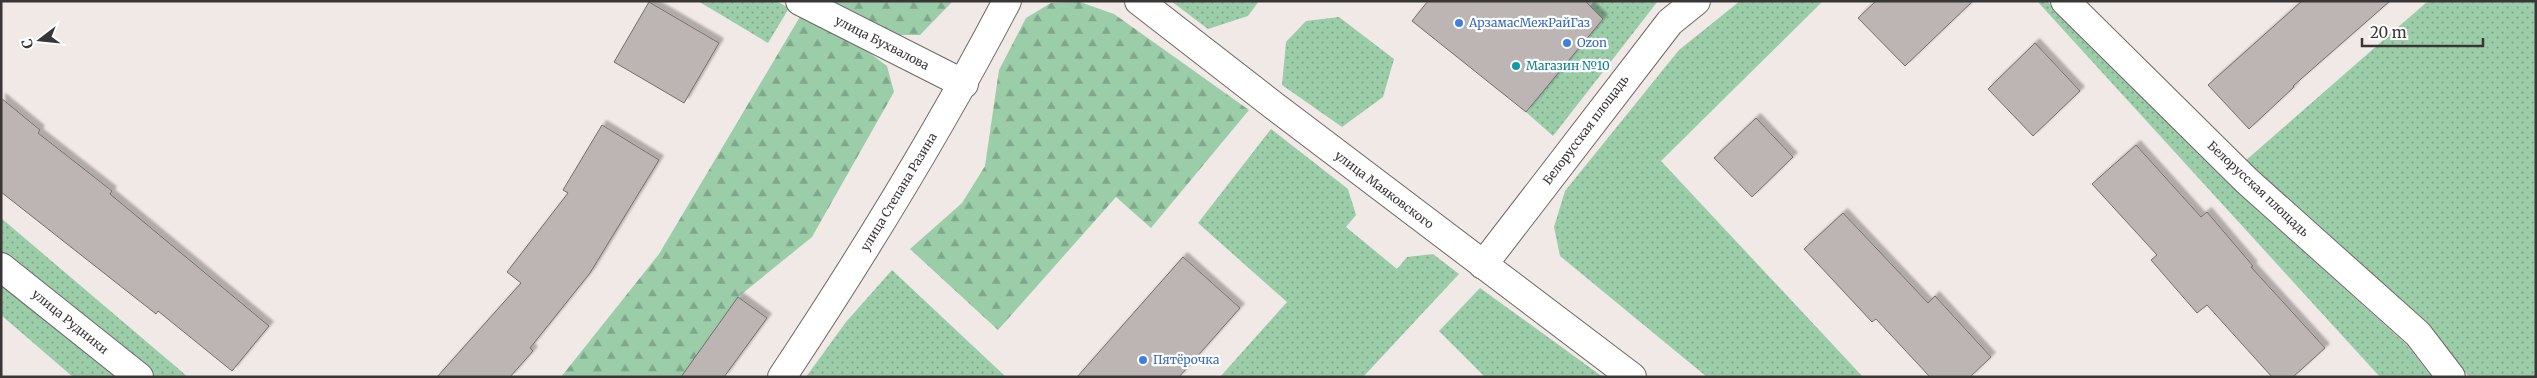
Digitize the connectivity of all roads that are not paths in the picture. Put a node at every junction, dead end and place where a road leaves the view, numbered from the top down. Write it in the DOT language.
graph roads {
  1 [pos="800,1"];
  2 [pos="1007,1"];
  3 [pos="1140,1"];
  4 [pos="1696,1"];
  5 [pos="2065,1"];
  6 [pos="964,84"];
  7 [pos="1483,265"];
  8 [pos="1,266"];
  9 [pos="139,377"];
  10 [pos="782,377"];
  11 [pos="1632,377"];
  12 [pos="2451,377"];
  1 -- 6 [label="street, улица Бухвалова"];
  2 -- 6 [label="street, улица Степана Разина"];
  3 -- 7 [label="street, улица Маяковского"];
  4 -- 7 [label="street, Белорусская площадь"];
  5 -- 12 [label="street, Белорусская площадь"];
  6 -- 10 [label="street, улица Степана Разина"];
  7 -- 11 [label="street, улица Маяковского"];
  8 -- 9 [label="street, улица Рудники"];
}
